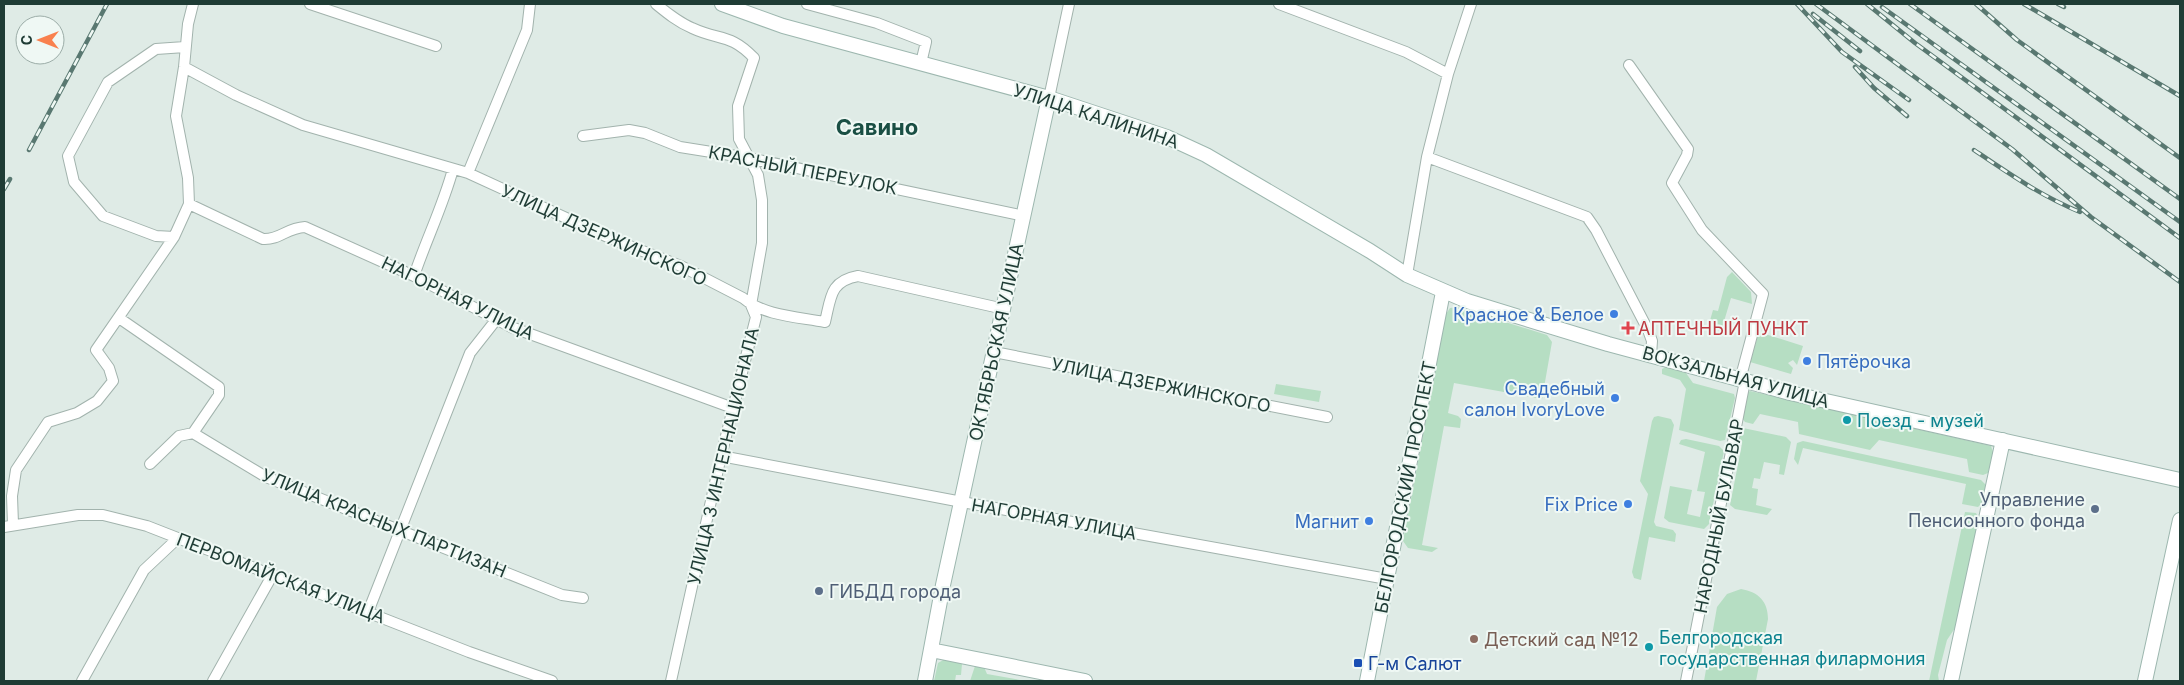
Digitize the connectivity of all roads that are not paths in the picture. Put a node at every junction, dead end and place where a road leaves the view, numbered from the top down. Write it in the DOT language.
graph roads {
  1 [pos="193,4"];
  2 [pos="310,4"];
  3 [pos="530,4"];
  4 [pos="656,4"];
  5 [pos="722,4"];
  6 [pos="807,4"];
  7 [pos="1069,4"];
  8 [pos="1279,4"];
  9 [pos="1471,4"];
  10 [pos="436,46"];
  11 [pos="185,47"];
  12 [pos="921,63"];
  13 [pos="1629,65"];
  14 [pos="184,67"];
  15 [pos="1448,74"];
  16 [pos="1049,98"];
  17 [pos="583,136"];
  18 [pos="1427,156"];
  19 [pos="749,158"];
  20 [pos="453,169"];
  21 [pos="468,173"];
  22 [pos="189,204"];
  23 [pos="1024,216"];
  24 [pos="174,237"];
  25 [pos="1408,275"];
  26 [pos="414,276"];
  27 [pos="1443,292"];
  28 [pos="752,305"];
  29 [pos="1004,308"];
  30 [pos="119,318"];
  31 [pos="496,320"];
  32 [pos="994,352"];
  33 [pos="1651,355"];
  34 [pos="1742,380"];
  35 [pos="733,408"];
  36 [pos="1327,417"];
  37 [pos="193,432"];
  38 [pos="2003,440"];
  39 [pos="721,456"];
  40 [pos="150,464"];
  41 [pos="2180,480"];
  42 [pos="962,502"];
  43 [pos="2180,520"];
  44 [pos="8,526"];
  45 [pos="400,532"];
  46 [pos="177,539"];
  47 [pos="273,574"];
  48 [pos="1387,579"];
  49 [pos="583,598"];
  50 [pos="368,612"];
  51 [pos="931,650"];
  52 [pos="82,681"];
  53 [pos="213,681"];
  54 [pos="552,681"];
  55 [pos="671,681"];
  56 [pos="925,681"];
  57 [pos="1085,681"];
  58 [pos="1367,681"];
  59 [pos="1686,681"];
  60 [pos="1952,681"];
  61 [pos="2145,681"];
  1 -- 11 [label="street"];
  2 -- 10 [label="street"];
  3 -- 21 [label="street"];
  4 -- 19 [label="street, УЛИЦА 3 ИНТЕРНАЦИОНАЛА"];
  5 -- 12 [label="main road, УЛИЦА КАЛИНИНА"];
  6 -- 12 [label="street"];
  7 -- 16 [label="street, ОКТЯБРЬСКАЯ УЛИЦА"];
  8 -- 15 [label="street"];
  9 -- 15 [label="street"];
  11 -- 14 [label="street"];
  11 -- 24 [label="street"];
  12 -- 16 [label="main road, УЛИЦА КАЛИНИНА"];
  13 -- 34 [label="street, НАРОДНЫЙ БУЛЬВАР"];
  14 -- 20 [label="street, УЛИЦА ДЗЕРЖИНСКОГО"];
  14 -- 22 [label="street"];
  15 -- 18 [label="street"];
  16 -- 23 [label="main road, ОКТЯБРЬСКАЯ УЛИЦА"];
  16 -- 25 [label="main road, УЛИЦА КАЛИНИНА"];
  17 -- 19 [label="street, КРАСНЫЙ ПЕРЕУЛОК"];
  18 -- 25 [label="street"];
  18 -- 33 [label="street"];
  19 -- 23 [label="street, КРАСНЫЙ ПЕРЕУЛОК"];
  19 -- 28 [label="street, УЛИЦА 3 ИНТЕРНАЦИОНАЛА"];
  20 -- 21 [label="street, УЛИЦА ДЗЕРЖИНСКОГО"];
  20 -- 26 [label="street"];
  21 -- 28 [label="street, УЛИЦА ДЗЕРЖИНСКОГО"];
  22 -- 24 [label="street"];
  22 -- 26 [label="street, НАГОРНАЯ УЛИЦА"];
  23 -- 29 [label="main road, ОКТЯБРЬСКАЯ УЛИЦА"];
  24 -- 30 [label="street"];
  25 -- 27 [label="main road, УЛИЦА КАЛИНИНА"];
  26 -- 31 [label="street, НАГОРНАЯ УЛИЦА"];
  27 -- 33 [label="main road, ВОКЗАЛЬНАЯ УЛИЦА"];
  27 -- 48 [label="main road, БЕЛГОРОДСКИЙ ПРОСПЕКТ"];
  28 -- 29 [label="street, УЛИЦА ДЗЕРЖИНСКОГО"];
  28 -- 35 [label="street, УЛИЦА 3 ИНТЕРНАЦИОНАЛА"];
  29 -- 32 [label="main road, ОКТЯБРЬСКАЯ УЛИЦА"];
  30 -- 37 [label="street"];
  30 -- 44 [label="street"];
  31 -- 35 [label="street, НАГОРНАЯ УЛИЦА"];
  31 -- 45 [label="street"];
  32 -- 36 [label="street, УЛИЦА ДЗЕРЖИНСКОГО"];
  32 -- 42 [label="main road, ОКТЯБРЬСКАЯ УЛИЦА"];
  33 -- 34 [label="main road, ВОКЗАЛЬНАЯ УЛИЦА"];
  34 -- 38 [label="main road, ВОКЗАЛЬНАЯ УЛИЦА"];
  34 -- 59 [label="street, НАРОДНЫЙ БУЛЬВАР"];
  35 -- 39 [label="street, УЛИЦА 3 ИНТЕРНАЦИОНАЛА"];
  37 -- 40 [label="street"];
  37 -- 45 [label="street, УЛИЦА КРАСНЫХ ПАРТИЗАН"];
  38 -- 41 [label="main road, ВОКЗАЛЬНАЯ УЛИЦА"];
  38 -- 60 [label="main road"];
  39 -- 42 [label="street, НАГОРНАЯ УЛИЦА"];
  39 -- 55 [label="street, УЛИЦА 3 ИНТЕРНАЦИОНАЛА"];
  42 -- 48 [label="street, НАГОРНАЯ УЛИЦА"];
  42 -- 51 [label="main road, ОКТЯБРЬСКАЯ УЛИЦА"];
  43 -- 61 [label="main road"];
  44 -- 46 [label="street, ПЕРВОМАЙСКАЯ УЛИЦА"];
  45 -- 49 [label="street, УЛИЦА КРАСНЫХ ПАРТИЗАН"];
  45 -- 50 [label="street"];
  46 -- 47 [label="street, ПЕРВОМАЙСКАЯ УЛИЦА"];
  46 -- 52 [label="street"];
  47 -- 50 [label="street, ПЕРВОМАЙСКАЯ УЛИЦА"];
  47 -- 53 [label="street"];
  48 -- 58 [label="main road, БЕЛГОРОДСКИЙ ПРОСПЕКТ"];
  50 -- 54 [label="street, ПЕРВОМАЙСКАЯ УЛИЦА"];
  51 -- 56 [label="main road, ОКТЯБРЬСКАЯ УЛИЦА"];
  51 -- 57 [label="main road"];
}
